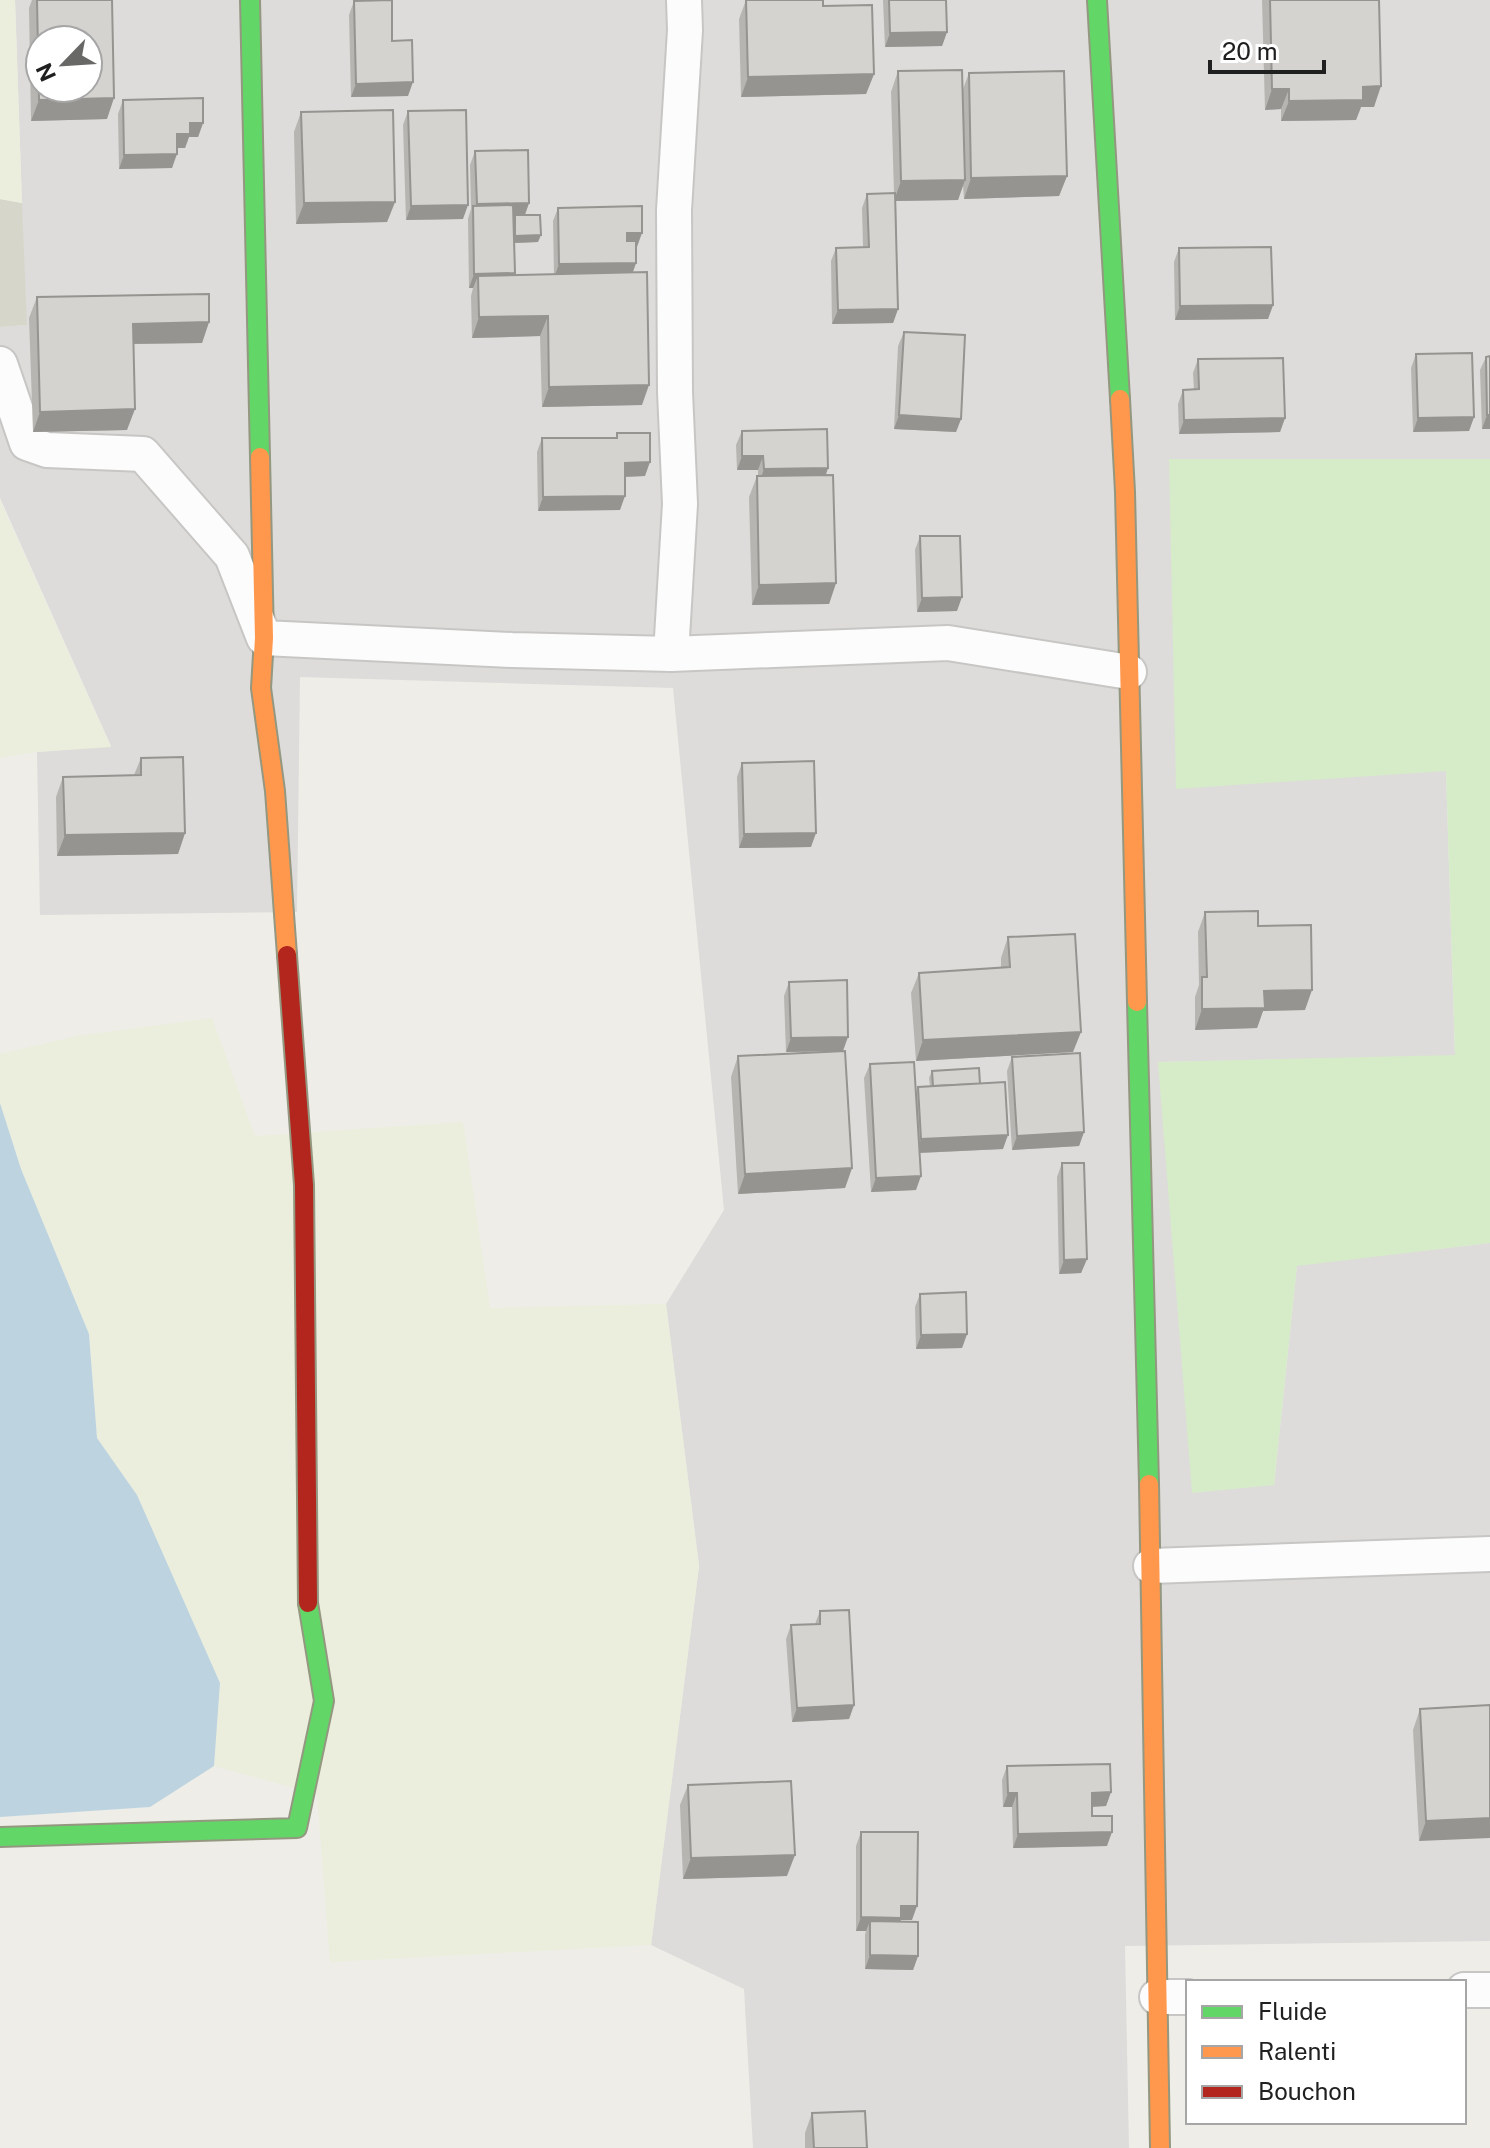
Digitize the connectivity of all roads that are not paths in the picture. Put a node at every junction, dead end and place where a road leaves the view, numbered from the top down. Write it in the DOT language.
graph roads {
  1 [pos="250,0"];
  2 [pos="684,0"];
  3 [pos="1097,0"];
  4 [pos="0,364"];
  5 [pos="264,638"];
  6 [pos="671,654"];
  7 [pos="1129,672"];
  8 [pos="1490,1554"];
  9 [pos="1151,1566"];
  10 [pos="0,1837"];
  11 [pos="1466,1990"];
  12 [pos="1490,1990"];
  13 [pos="1172,1997"];
  14 [pos="1160,2148"];
  1 -- 5 [label="street"];
  2 -- 6 [label="street"];
  3 -- 7 [label="street"];
  4 -- 5 [label="street"];
  5 -- 6 [label="street"];
  5 -- 10 [label="street"];
  6 -- 7 [label="street"];
  7 -- 9 [label="street"];
  8 -- 9 [label="street"];
  9 -- 13 [label="street"];
  11 -- 12 [label="street"];
  13 -- 14 [label="street"];
}
